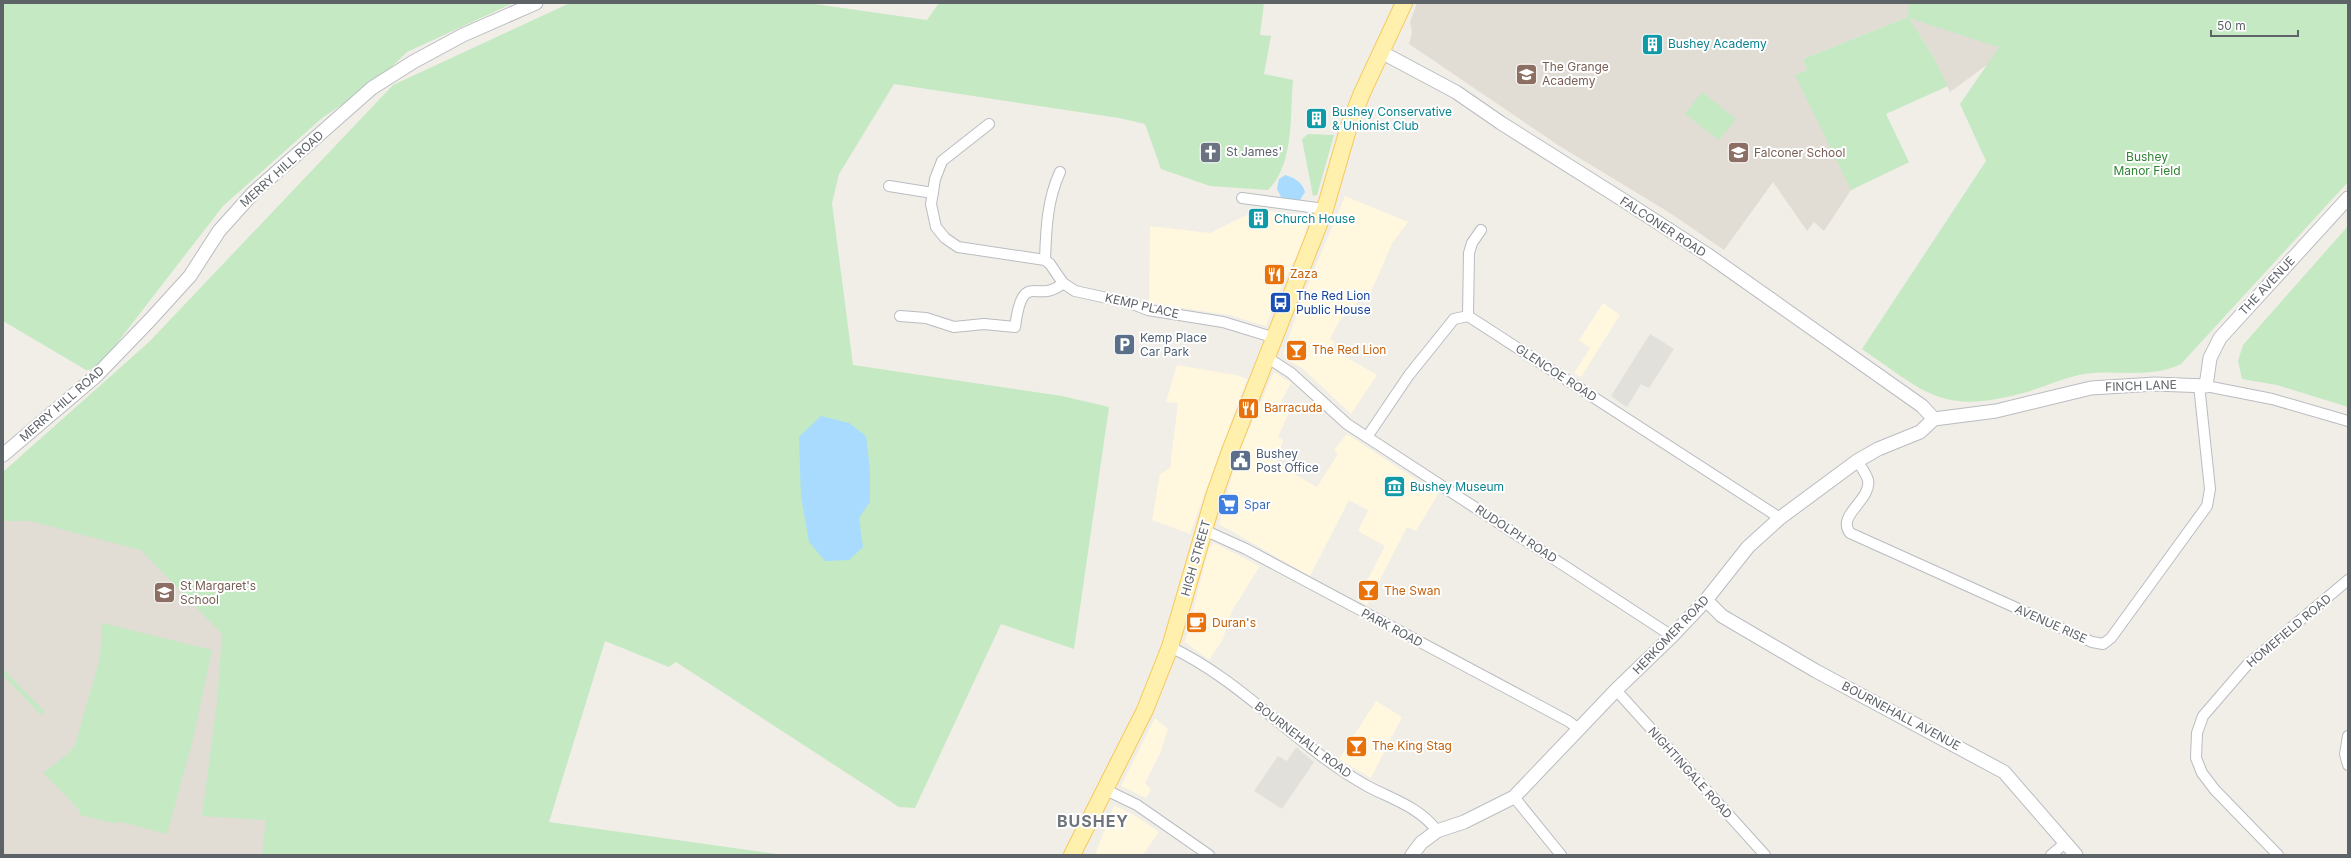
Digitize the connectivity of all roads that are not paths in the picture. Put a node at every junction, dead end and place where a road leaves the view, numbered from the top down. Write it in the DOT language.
graph roads {
  1 [pos="536,3"];
  2 [pos="1404,3"];
  3 [pos="1381,52"];
  4 [pos="989,124"];
  5 [pos="1060,172"];
  6 [pos="889,186"];
  7 [pos="933,193"];
  8 [pos="1242,198"];
  9 [pos="2348,198"];
  10 [pos="1325,209"];
  11 [pos="1482,230"];
  12 [pos="1044,260"];
  13 [pos="1063,283"];
  14 [pos="900,316"];
  15 [pos="1468,316"];
  16 [pos="1275,338"];
  17 [pos="1268,358"];
  18 [pos="2203,386"];
  19 [pos="1934,419"];
  20 [pos="2348,421"];
  21 [pos="1367,437"];
  22 [pos="3,455"];
  23 [pos="1857,461"];
  24 [pos="1780,518"];
  25 [pos="1204,530"];
  26 [pos="2348,580"];
  27 [pos="1706,600"];
  28 [pos="1672,636"];
  29 [pos="1170,647"];
  30 [pos="1616,690"];
  31 [pos="1579,729"];
  32 [pos="2348,736"];
  33 [pos="2348,765"];
  34 [pos="1104,789"];
  35 [pos="1514,797"];
  36 [pos="1437,831"];
  37 [pos="2065,843"];
  38 [pos="1072,855"];
  39 [pos="1209,855"];
  40 [pos="1412,855"];
  41 [pos="1560,855"];
  42 [pos="1764,855"];
  43 [pos="2051,855"];
  44 [pos="2076,855"];
  45 [pos="2278,855"];
  1 -- 22 [label="street, MERRY HILL ROAD"];
  2 -- 3 [label="main road, HIGH STREET"];
  3 -- 10 [label="main road, HIGH STREET"];
  3 -- 19 [label="street, FALCONER ROAD"];
  4 -- 7 [label="street"];
  5 -- 12 [label="street"];
  6 -- 7 [label="street"];
  7 -- 12 [label="street"];
  8 -- 10 [label="street"];
  9 -- 18 [label="street, THE AVENUE"];
  10 -- 16 [label="main road, HIGH STREET"];
  11 -- 15 [label="street"];
  12 -- 13 [label="street, KEMP PLACE"];
  13 -- 14 [label="street"];
  13 -- 16 [label="street, KEMP PLACE"];
  15 -- 21 [label="street"];
  15 -- 24 [label="street, GLENCOE ROAD"];
  16 -- 17 [label="main road, HIGH STREET"];
  17 -- 21 [label="street, RUDOLPH ROAD"];
  17 -- 25 [label="main road, HIGH STREET"];
  18 -- 19 [label="street, FINCH LANE"];
  18 -- 20 [label="street, FINCH LANE"];
  18 -- 23 [label="street, AVENUE RISE"];
  19 -- 23 [label="street, HERKOMER ROAD"];
  21 -- 28 [label="street, RUDOLPH ROAD"];
  23 -- 24 [label="street, HERKOMER ROAD"];
  24 -- 27 [label="street, HERKOMER ROAD"];
  25 -- 29 [label="main road, HIGH STREET"];
  25 -- 31 [label="street, PARK ROAD"];
  26 -- 45 [label="street, HOMEFIELD ROAD"];
  27 -- 28 [label="street, HERKOMER ROAD"];
  27 -- 37 [label="street, BOURNEHALL AVENUE"];
  28 -- 30 [label="street, HERKOMER ROAD"];
  29 -- 34 [label="main road, HIGH STREET"];
  29 -- 36 [label="street, BOURNEHALL ROAD"];
  30 -- 31 [label="street, HERKOMER ROAD"];
  30 -- 42 [label="street, NIGHTINGALE ROAD"];
  31 -- 35 [label="street, HERKOMER ROAD"];
  32 -- 33 [label="street"];
  34 -- 38 [label="main road, HIGH STREET"];
  34 -- 39 [label="street"];
  35 -- 36 [label="street, HERKOMER ROAD"];
  35 -- 41 [label="street"];
  36 -- 40 [label="street, HERKOMER ROAD"];
  37 -- 43 [label="street"];
  37 -- 44 [label="street, BOURNEHALL AVENUE"];
}
